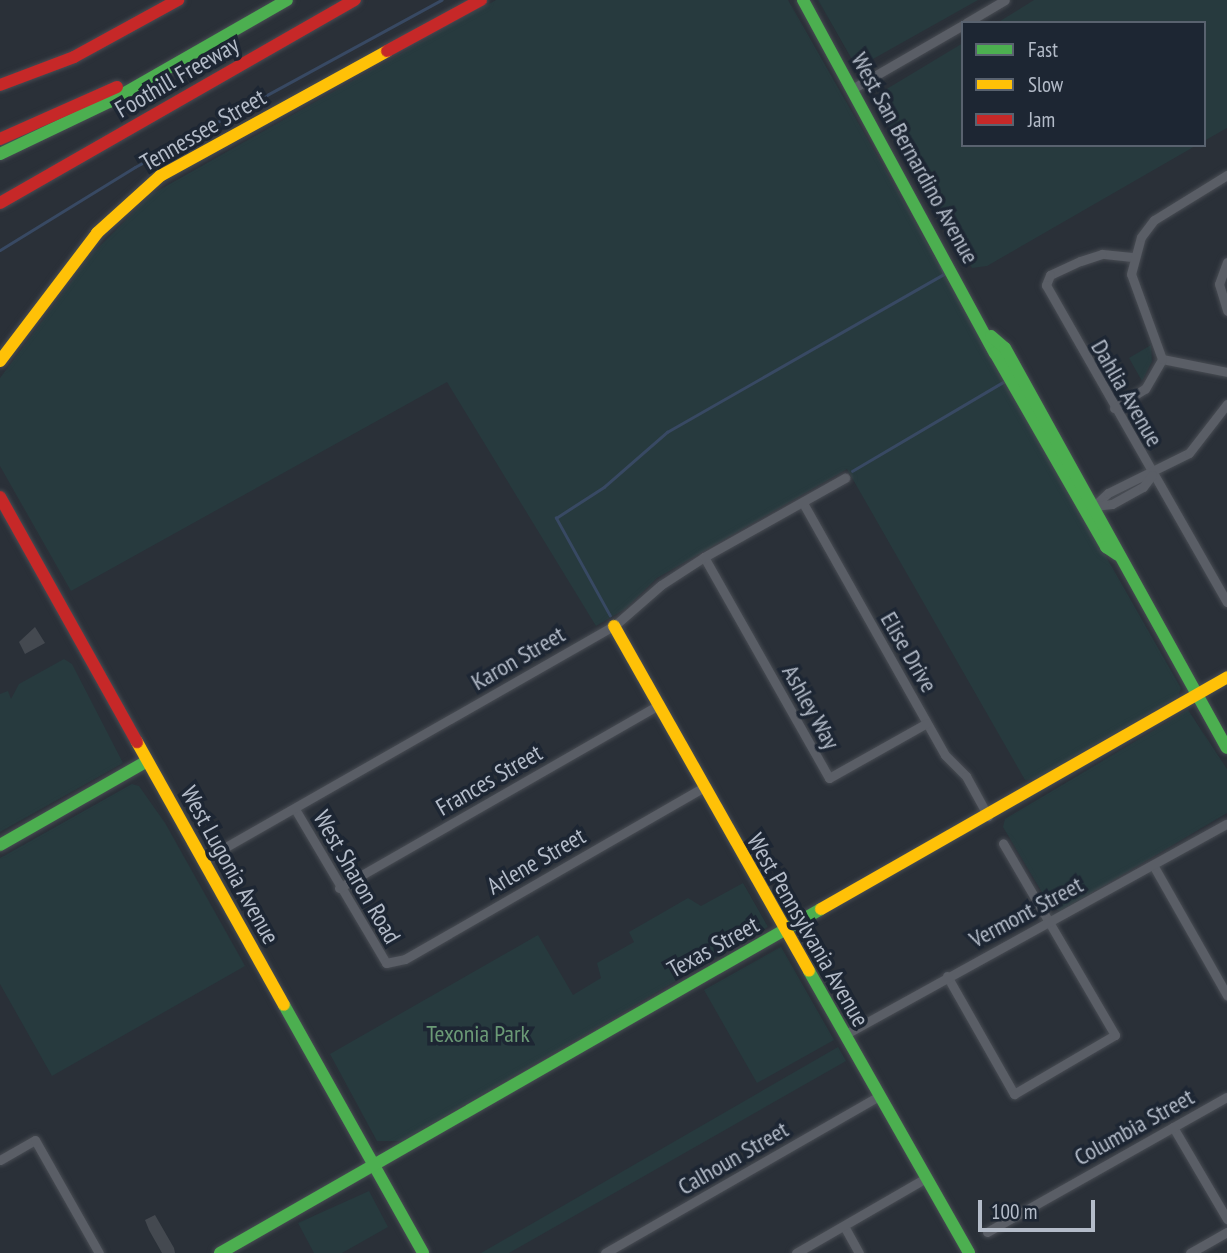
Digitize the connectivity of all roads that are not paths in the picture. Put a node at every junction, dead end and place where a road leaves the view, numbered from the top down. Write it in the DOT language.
graph roads {
  1 [pos="178,0"];
  2 [pos="287,0"];
  3 [pos="355,0"];
  4 [pos="481,0"];
  5 [pos="803,0"];
  6 [pos="1005,0"];
  7 [pos="969,21"];
  8 [pos="961,26"];
  9 [pos="212,43"];
  10 [pos="0,85"];
  11 [pos="852,89"];
  12 [pos="0,139"];
  13 [pos="0,154"];
  14 [pos="1227,175"];
  15 [pos="0,205"];
  16 [pos="1132,257"];
  17 [pos="1227,262"];
  18 [pos="1227,311"];
  19 [pos="990,336"];
  20 [pos="1162,359"];
  21 [pos="0,361"];
  22 [pos="1227,372"];
  23 [pos="1227,404"];
  24 [pos="1114,408"];
  25 [pos="1043,437"];
  26 [pos="1152,475"];
  27 [pos="845,478"];
  28 [pos="0,497"];
  29 [pos="803,503"];
  30 [pos="1094,506"];
  31 [pos="1118,555"];
  32 [pos="704,557"];
  33 [pos="1227,603"];
  34 [pos="614,626"];
  35 [pos="1227,677"];
  36 [pos="1198,694"];
  37 [pos="658,705"];
  38 [pos="927,723"];
  39 [pos="1227,748"];
  40 [pos="148,761"];
  41 [pos="704,788"];
  42 [pos="295,809"];
  43 [pos="988,816"];
  44 [pos="1227,824"];
  45 [pos="1003,843"];
  46 [pos="0,845"];
  47 [pos="203,860"];
  48 [pos="1153,866"];
  49 [pos="339,888"];
  50 [pos="1050,920"];
  51 [pos="786,930"];
  52 [pos="386,963"];
  53 [pos="1227,972"];
  54 [pos="947,976"];
  55 [pos="1217,978"];
  56 [pos="1227,995"];
  57 [pos="844,1035"];
  58 [pos="879,1096"];
  59 [pos="1227,1097"];
  60 [pos="1173,1127"];
  61 [pos="0,1160"];
  62 [pos="374,1167"];
  63 [pos="926,1178"];
  64 [pos="1227,1219"];
  65 [pos="844,1226"];
  66 [pos="987,1232"];
  67 [pos="1227,1232"];
  68 [pos="99,1253"];
  69 [pos="220,1253"];
  70 [pos="423,1253"];
  71 [pos="606,1253"];
  72 [pos="796,1253"];
  73 [pos="859,1253"];
  74 [pos="969,1253"];
  75 [pos="1190,1253"];
  1 -- 10 [label="main road"];
  2 -- 9 [label="main road, Foothill Freeway"];
  3 -- 15 [label="main road, Foothill Freeway"];
  4 -- 21 [label="main road, Tennessee Street"];
  5 -- 11 [label="main road, West San Bernardino Avenue"];
  6 -- 7 [label="street"];
  8 -- 11 [label="street"];
  9 -- 12 [label="main road"];
  9 -- 13 [label="main road"];
  11 -- 19 [label="main road, West San Bernardino Avenue"];
  14 -- 16 [label="street"];
  16 -- 20 [label="street"];
  16 -- 24 [label="street, Dahlia Avenue"];
  17 -- 18 [label="street"];
  19 -- 25 [label="main road, West San Bernardino Avenue"];
  19 -- 30 [label="main road, West San Bernardino Avenue"];
  20 -- 22 [label="street"];
  20 -- 24 [label="street"];
  23 -- 26 [label="street"];
  24 -- 26 [label="street, Dahlia Avenue"];
  25 -- 30 [label="main road"];
  25 -- 31 [label="main road, West San Bernardino Avenue"];
  26 -- 30 [label="street"];
  26 -- 33 [label="street, Dahlia Avenue"];
  27 -- 29 [label="street, Karon Street"];
  28 -- 40 [label="main road, West Lugonia Avenue"];
  29 -- 32 [label="street, Karon Street"];
  29 -- 38 [label="street, Elise Drive"];
  30 -- 31 [label="main road, West San Bernardino Avenue"];
  31 -- 36 [label="main road, West San Bernardino Avenue"];
  32 -- 34 [label="street, Karon Street"];
  32 -- 38 [label="street, Ashley Way"];
  34 -- 37 [label="main road, West Pennsylvania Avenue"];
  34 -- 42 [label="street, Karon Street"];
  35 -- 36 [label="main road, Texas Street"];
  36 -- 39 [label="main road, West San Bernardino Avenue"];
  36 -- 43 [label="main road, Texas Street"];
  37 -- 41 [label="main road, West Pennsylvania Avenue"];
  37 -- 49 [label="street, Frances Street"];
  38 -- 43 [label="street, Elise Drive"];
  40 -- 46 [label="main road"];
  40 -- 47 [label="main road, West Lugonia Avenue"];
  41 -- 51 [label="main road, West Pennsylvania Avenue"];
  41 -- 52 [label="street, Arlene Street"];
  42 -- 47 [label="street, Karon Street"];
  42 -- 49 [label="street, West Sharon Road"];
  43 -- 51 [label="main road, Texas Street"];
  44 -- 48 [label="street, Vermont Street"];
  45 -- 50 [label="street"];
  47 -- 62 [label="main road, West Lugonia Avenue"];
  48 -- 50 [label="street, Vermont Street"];
  48 -- 55 [label="street"];
  49 -- 52 [label="street, West Sharon Road"];
  50 -- 54 [label="street, Vermont Street"];
  50 -- 54 [label="street"];
  51 -- 57 [label="main road, West Pennsylvania Avenue"];
  51 -- 62 [label="main road, Texas Street"];
  53 -- 55 [label="street"];
  54 -- 57 [label="street, Vermont Street"];
  55 -- 56 [label="street"];
  57 -- 58 [label="main road, West Pennsylvania Avenue"];
  58 -- 63 [label="main road, West Pennsylvania Avenue"];
  58 -- 71 [label="street, Calhoun Street"];
  59 -- 60 [label="street, Columbia Street"];
  60 -- 64 [label="street"];
  60 -- 66 [label="street, Columbia Street"];
  61 -- 68 [label="street"];
  62 -- 69 [label="main road, Texas Street"];
  62 -- 70 [label="main road, West Lugonia Avenue"];
  63 -- 65 [label="street"];
  63 -- 74 [label="main road, West Pennsylvania Avenue"];
  65 -- 72 [label="street"];
  65 -- 73 [label="street"];
  67 -- 75 [label="street"];
}
